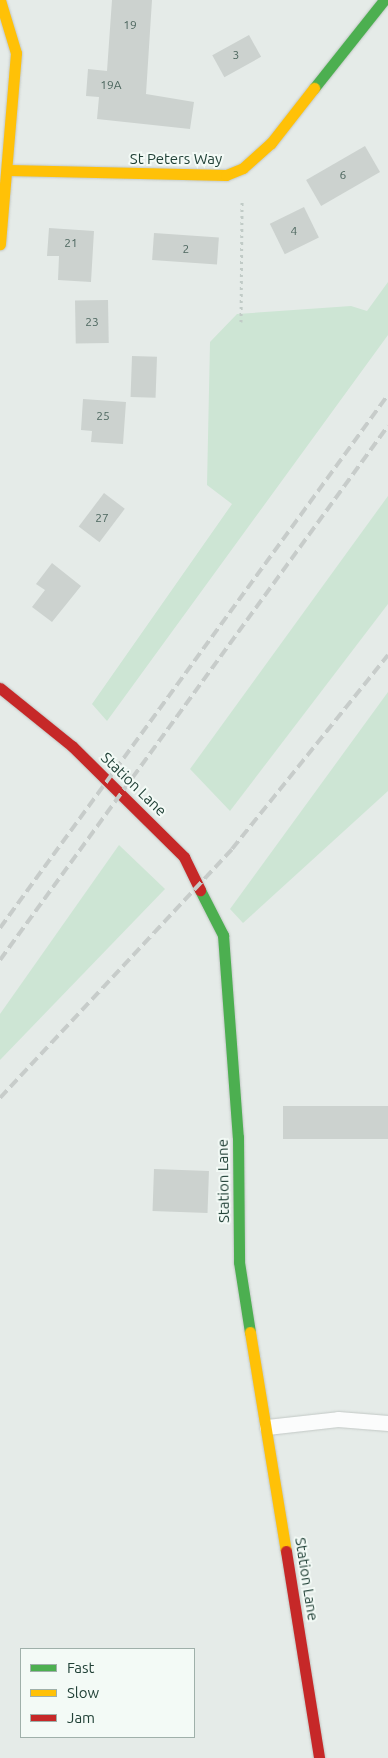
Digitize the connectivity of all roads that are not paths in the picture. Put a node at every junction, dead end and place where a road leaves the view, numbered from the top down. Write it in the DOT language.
graph roads {
  1 [pos="0,0"];
  2 [pos="384,0"];
  3 [pos="9,170"];
  4 [pos="0,244"];
  5 [pos="0,688"];
  6 [pos="388,1423"];
  7 [pos="267,1427"];
  8 [pos="319,1758"];
  1 -- 3 [label="street"];
  2 -- 3 [label="street, St Peters Way"];
  3 -- 4 [label="street"];
  5 -- 7 [label="street, Station Lane"];
  6 -- 7 [label="lane"];
  7 -- 8 [label="street, Station Lane"];
}
